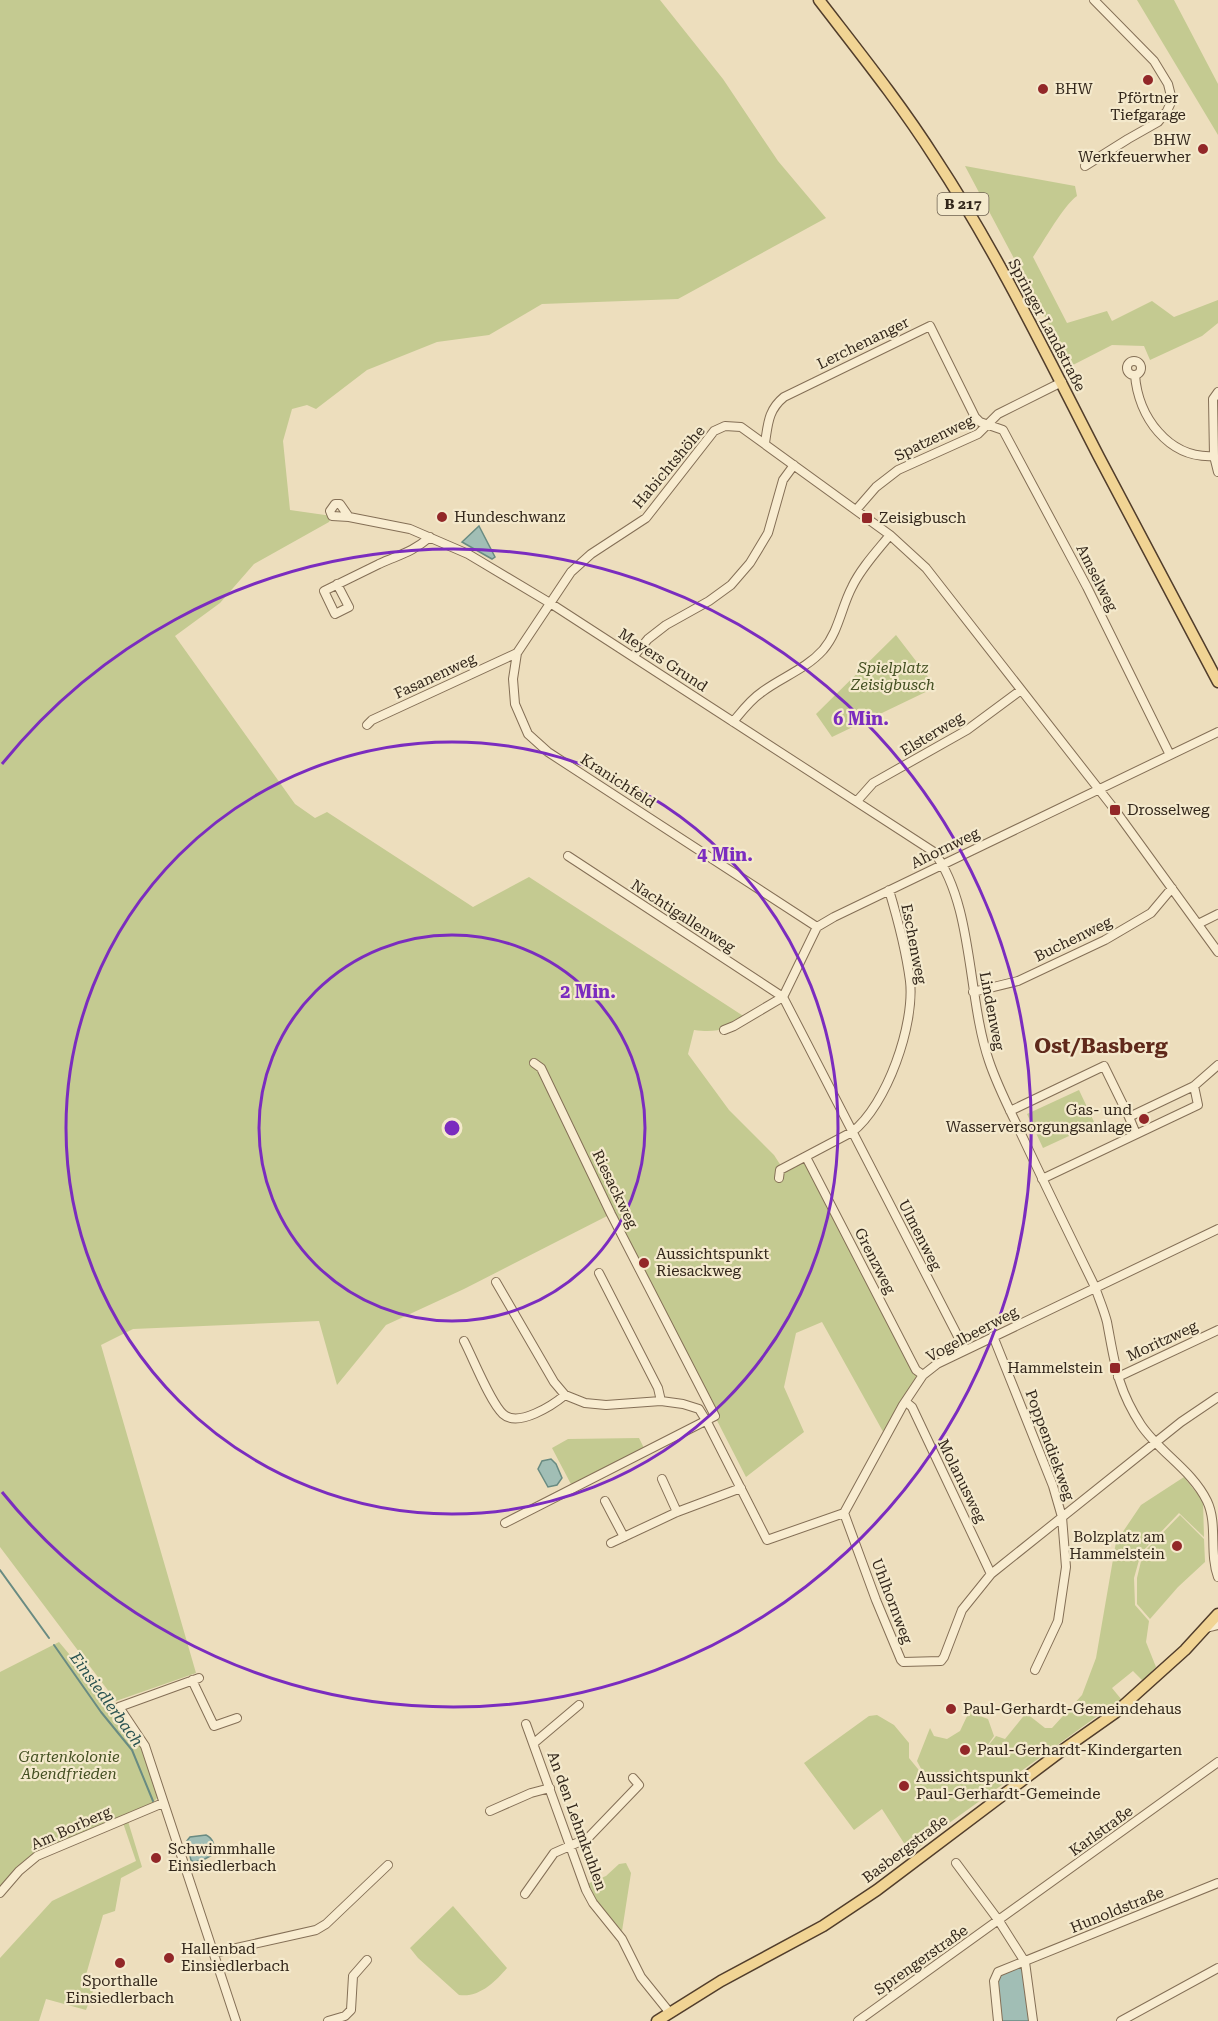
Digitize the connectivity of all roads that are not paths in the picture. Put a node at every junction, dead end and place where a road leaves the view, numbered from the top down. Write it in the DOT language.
graph roads {
  1 [pos="819,0"];
  2 [pos="1094,0"];
  3 [pos="1085,166"];
  4 [pos="1135,375"];
  5 [pos="1062,382"];
  6 [pos="1218,392"];
  7 [pos="987,425"];
  8 [pos="765,443"];
  9 [pos="1214,456"];
  10 [pos="794,465"];
  11 [pos="1218,472"];
  12 [pos="855,510"];
  13 [pos="349,517"];
  14 [pos="890,535"];
  15 [pos="430,537"];
  16 [pos="337,584"];
  17 [pos="550,603"];
  18 [pos="517,653"];
  19 [pos="633,657"];
  20 [pos="1218,682"];
  21 [pos="1021,690"];
  22 [pos="733,722"];
  23 [pos="367,725"];
  24 [pos="1218,732"];
  25 [pos="1170,755"];
  26 [pos="1098,790"];
  27 [pos="857,801"];
  28 [pos="568,856"];
  29 [pos="943,864"];
  30 [pos="1172,888"];
  31 [pos="888,890"];
  32 [pos="1218,914"];
  33 [pos="1198,924"];
  34 [pos="817,927"];
  35 [pos="1218,952"];
  36 [pos="974,992"];
  37 [pos="783,997"];
  38 [pos="724,1030"];
  39 [pos="534,1063"];
  40 [pos="1218,1065"];
  41 [pos="1194,1086"];
  42 [pos="1010,1111"];
  43 [pos="1129,1117"];
  44 [pos="852,1132"];
  45 [pos="1137,1134"];
  46 [pos="806,1157"];
  47 [pos="779,1178"];
  48 [pos="1042,1179"];
  49 [pos="1218,1229"];
  50 [pos="599,1273"];
  51 [pos="496,1282"];
  52 [pos="1095,1287"];
  53 [pos="1218,1330"];
  54 [pos="993,1336"];
  55 [pos="464,1341"];
  56 [pos="965,1350"];
  57 [pos="923,1375"];
  58 [pos="1118,1377"];
  59 [pos="565,1395"];
  60 [pos="1218,1397"];
  61 [pos="661,1401"];
  62 [pos="906,1402"];
  63 [pos="707,1422"];
  64 [pos="1156,1444"];
  65 [pos="662,1479"];
  66 [pos="741,1488"];
  67 [pos="606,1501"];
  68 [pos="677,1512"];
  69 [pos="844,1513"];
  70 [pos="1062,1517"];
  71 [pos="505,1523"];
  72 [pos="624,1537"];
  73 [pos="611,1543"];
  74 [pos="992,1574"];
  75 [pos="1218,1577"];
  76 [pos="1218,1614"];
  77 [pos="1218,1625"];
  78 [pos="1206,1628"];
  79 [pos="1035,1670"];
  80 [pos="579,1705"];
  81 [pos="237,1718"];
  82 [pos="526,1724"];
  83 [pos="534,1743"];
  84 [pos="1218,1762"];
  85 [pos="633,1778"];
  86 [pos="550,1788"];
  87 [pos="163,1803"];
  88 [pos="490,1811"];
  89 [pos="568,1846"];
  90 [pos="956,1863"];
  91 [pos="388,1865"];
  92 [pos="1218,1883"];
  93 [pos="0,1893"];
  94 [pos="525,1894"];
  95 [pos="999,1921"];
  96 [pos="214,1953"];
  97 [pos="367,1959"];
  98 [pos="1025,1962"];
  99 [pos="1218,1968"];
  100 [pos="670,2013"];
  101 [pos="863,2019"];
  102 [pos="236,2021"];
  103 [pos="328,2021"];
  104 [pos="657,2021"];
  105 [pos="998,2021"];
  106 [pos="1033,2021"];
  107 [pos="1121,2021"];
  1 -- 5 [label="main road, Springer Landstraße / B 217"];
  2 -- 3 [label="street"];
  4 -- 9 [label="street"];
  5 -- 7 [label="street, Spatzenweg"];
  5 -- 20 [label="main road, Springer Landstraße / B 217"];
  6 -- 9 [label="street"];
  7 -- 8 [label="street, Lerchenanger"];
  7 -- 12 [label="street, Spatzenweg"];
  7 -- 25 [label="street, Amselweg"];
  8 -- 10 [label="street, Habichtshöhe"];
  8 -- 17 [label="street, Habichtshöhe"];
  9 -- 11 [label="street"];
  10 -- 12 [label="street"];
  10 -- 19 [label="street"];
  12 -- 14 [label="street"];
  13 -- 15 [label="street, Meyers Grund"];
  14 -- 21 [label="street"];
  14 -- 22 [label="street"];
  15 -- 16 [label="street"];
  15 -- 17 [label="street, Meyers Grund"];
  17 -- 18 [label="street, Kranichfeld"];
  17 -- 19 [label="street, Meyers Grund"];
  18 -- 23 [label="street, Fasanenweg"];
  18 -- 34 [label="street, Kranichfeld"];
  19 -- 22 [label="street, Meyers Grund"];
  21 -- 26 [label="street"];
  21 -- 27 [label="street, Elsterweg"];
  22 -- 27 [label="street, Meyers Grund"];
  24 -- 25 [label="street, Ahornweg"];
  25 -- 26 [label="street, Ahornweg"];
  26 -- 29 [label="street, Ahornweg"];
  26 -- 30 [label="street"];
  27 -- 29 [label="street, Meyers Grund"];
  28 -- 37 [label="street, Nachtigallenweg"];
  29 -- 31 [label="street, Ahornweg"];
  29 -- 36 [label="street, Lindenweg"];
  30 -- 33 [label="street"];
  30 -- 36 [label="street, Buchenweg"];
  31 -- 34 [label="street, Ahornweg"];
  31 -- 44 [label="street, Eschenweg"];
  32 -- 33 [label="street"];
  33 -- 35 [label="street"];
  34 -- 37 [label="street"];
  36 -- 42 [label="street, Lindenweg"];
  37 -- 38 [label="street"];
  37 -- 44 [label="street, Ulmenweg"];
  39 -- 63 [label="street, Riesackweg"];
  40 -- 41 [label="street"];
  41 -- 43 [label="street"];
  41 -- 45 [label="street"];
  42 -- 43 [label="street"];
  42 -- 48 [label="street, Lindenweg"];
  43 -- 45 [label="street"];
  44 -- 46 [label="street"];
  44 -- 56 [label="street, Ulmenweg"];
  45 -- 48 [label="street"];
  46 -- 47 [label="street"];
  46 -- 57 [label="street, Grenzweg"];
  48 -- 52 [label="street, Lindenweg"];
  49 -- 52 [label="street, Vogelbeerweg"];
  50 -- 61 [label="street"];
  51 -- 59 [label="street"];
  52 -- 54 [label="street, Vogelbeerweg"];
  52 -- 58 [label="street"];
  53 -- 58 [label="street, Moritzweg"];
  54 -- 56 [label="street, Vogelbeerweg"];
  54 -- 70 [label="street, Poppendiekweg"];
  55 -- 59 [label="street"];
  56 -- 57 [label="street, Vogelbeerweg"];
  57 -- 62 [label="street, Vogelbeerweg"];
  58 -- 64 [label="street"];
  59 -- 61 [label="street"];
  60 -- 64 [label="street"];
  61 -- 63 [label="street"];
  62 -- 69 [label="street, Vogelbeerweg"];
  62 -- 74 [label="street, Molanusweg"];
  63 -- 66 [label="street, Riesackweg"];
  63 -- 71 [label="street"];
  64 -- 70 [label="street"];
  64 -- 75 [label="street"];
  65 -- 68 [label="street"];
  66 -- 68 [label="street"];
  66 -- 69 [label="street, Riesackweg"];
  67 -- 72 [label="street"];
  68 -- 72 [label="street"];
  69 -- 74 [label="street, Uhlhornweg"];
  70 -- 74 [label="street"];
  70 -- 79 [label="street, Poppendiekweg"];
  72 -- 73 [label="street"];
  76 -- 78 [label="main road, Basbergstraße"];
  77 -- 78 [label="street"];
  78 -- 100 [label="main road, Basbergstraße"];
  80 -- 83 [label="street"];
  81 -- 87 [label="street"];
  82 -- 83 [label="street, An den Lehmkuhlen"];
  83 -- 86 [label="street, An den Lehmkuhlen"];
  84 -- 95 [label="street, Karlstraße"];
  85 -- 89 [label="street"];
  86 -- 88 [label="street"];
  86 -- 89 [label="street, An den Lehmkuhlen"];
  87 -- 93 [label="street, Am Borberg"];
  87 -- 96 [label="street"];
  89 -- 94 [label="street"];
  89 -- 100 [label="street, An den Lehmkuhlen"];
  90 -- 95 [label="street"];
  91 -- 96 [label="street"];
  92 -- 98 [label="street, Hunoldstraße"];
  95 -- 98 [label="street"];
  95 -- 101 [label="street, Sprengerstraße"];
  96 -- 102 [label="street"];
  97 -- 103 [label="street"];
  98 -- 105 [label="street, Hunoldstraße"];
  98 -- 106 [label="street"];
  99 -- 107 [label="street"];
  100 -- 104 [label="main road, Basbergstraße"];
}
